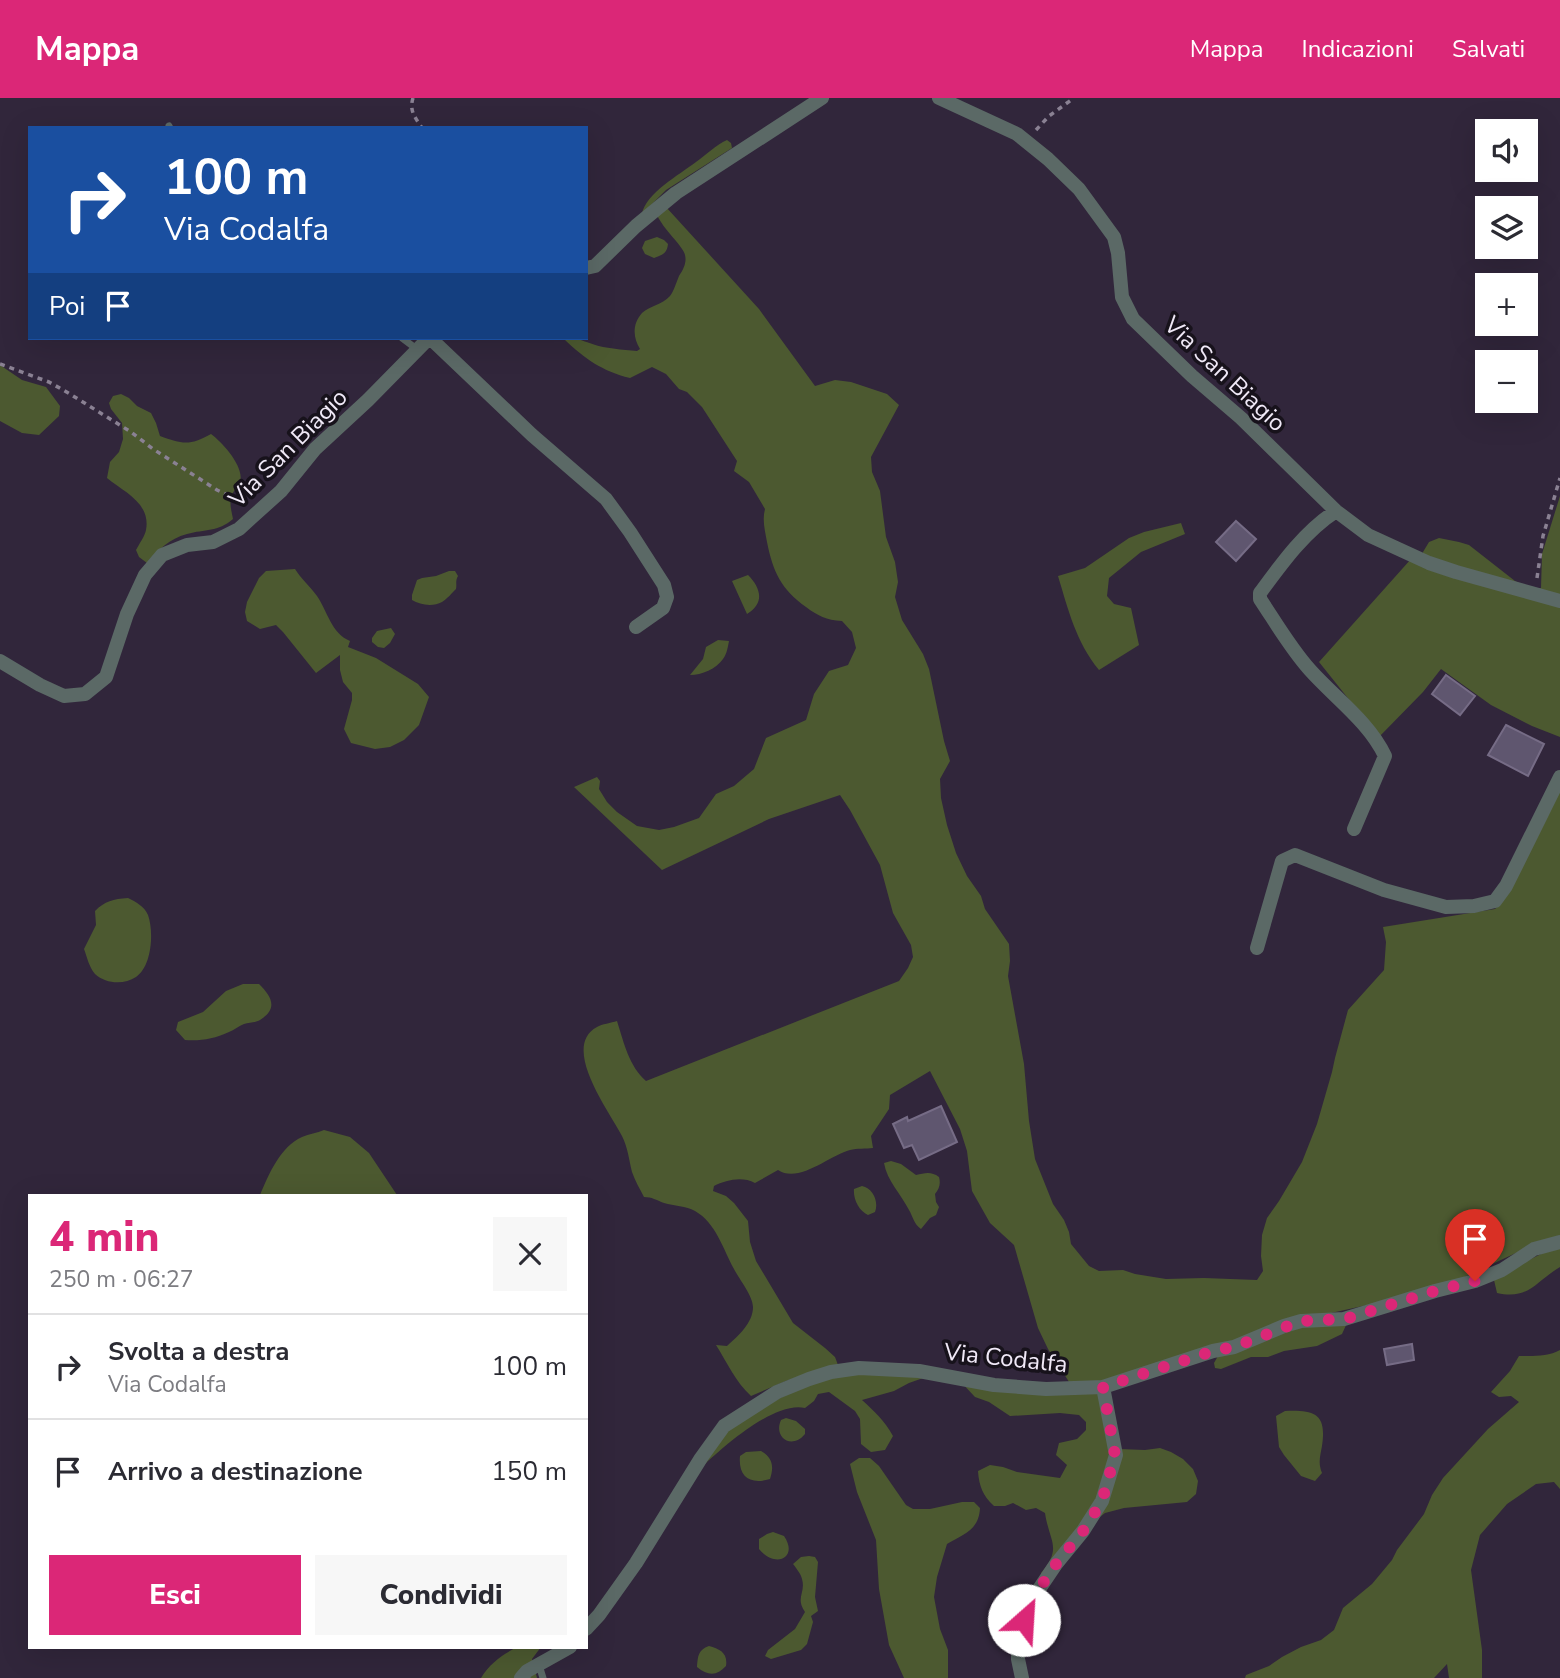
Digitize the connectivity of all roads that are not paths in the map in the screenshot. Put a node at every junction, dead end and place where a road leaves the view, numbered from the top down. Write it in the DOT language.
graph roads {
  1 [pos="822,98"];
  2 [pos="939,98"];
  3 [pos="588,268"];
  4 [pos="405,340"];
  5 [pos="428,340"];
  6 [pos="432,340"];
  7 [pos="418,350"];
  8 [pos="1336,512"];
  9 [pos="1560,601"];
  10 [pos="636,627"];
  11 [pos="0,661"];
  12 [pos="1560,777"];
  13 [pos="1354,830"];
  14 [pos="1258,948"];
  15 [pos="1560,1242"];
  16 [pos="1103,1387"];
  17 [pos="588,1627"];
  18 [pos="568,1649"];
  19 [pos="541,1671"];
  20 [pos="521,1678"];
  21 [pos="1022,1678"];
  1 -- 3 [label="street"];
  2 -- 8 [label="street, Via San Biagio"];
  4 -- 7 [label="lane"];
  5 -- 7 [label="street, Via San Biagio"];
  6 -- 10 [label="street"];
  7 -- 11 [label="street, Via San Biagio"];
  8 -- 9 [label="street, Via San Biagio"];
  8 -- 13 [label="street"];
  12 -- 14 [label="street"];
  15 -- 16 [label="street, Via Codalfa"];
  16 -- 17 [label="street, Via Codalfa"];
  16 -- 21 [label="street"];
  18 -- 19 [label="street"];
  19 -- 20 [label="street"];
}
